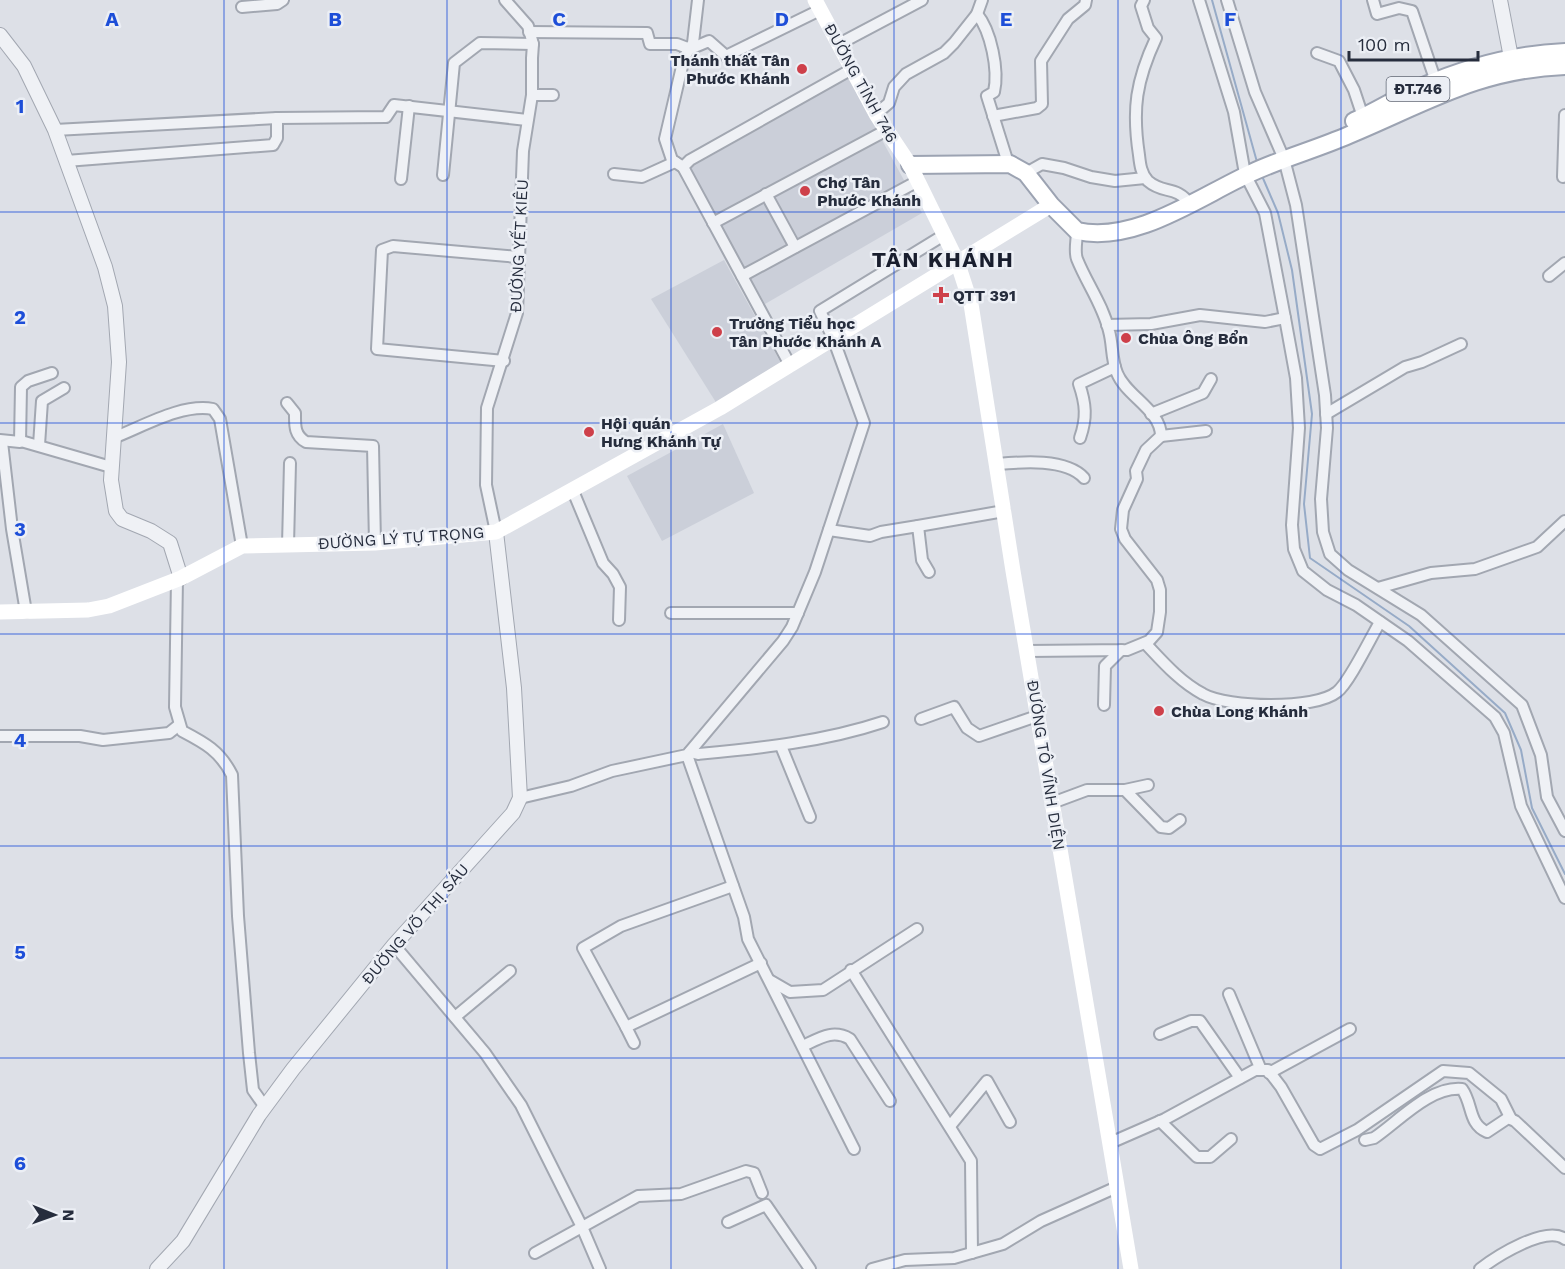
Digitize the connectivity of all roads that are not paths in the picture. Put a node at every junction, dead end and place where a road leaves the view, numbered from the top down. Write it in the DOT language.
graph roads {
  1 [pos="283,0"];
  2 [pos="505,0"];
  3 [pos="698,0"];
  4 [pos="922,0"];
  5 [pos="982,0"];
  6 [pos="1086,0"];
  7 [pos="1144,0"];
  8 [pos="1198,0"];
  9 [pos="1227,0"];
  10 [pos="1373,0"];
  11 [pos="1500,0"];
  12 [pos="818,5"];
  13 [pos="242,7"];
  14 [pos="977,14"];
  15 [pos="529,32"];
  16 [pos="0,35"];
  17 [pos="532,44"];
  18 [pos="839,44"];
  19 [pos="690,49"];
  20 [pos="1565,52"];
  21 [pos="1317,53"];
  22 [pos="1512,63"];
  23 [pos="1565,66"];
  24 [pos="852,69"];
  25 [pos="1436,82"];
  26 [pos="532,95"];
  27 [pos="553,95"];
  28 [pos="408,106"];
  29 [pos="450,110"];
  30 [pos="876,114"];
  31 [pos="1565,115"];
  32 [pos="993,116"];
  33 [pos="1364,117"];
  34 [pos="277,118"];
  35 [pos="527,120"];
  36 [pos="55,130"];
  37 [pos="885,131"];
  38 [pos="1283,158"];
  39 [pos="66,161"];
  40 [pos="1008,164"];
  41 [pos="679,165"];
  42 [pos="910,165"];
  43 [pos="1026,173"];
  44 [pos="614,174"];
  45 [pos="443,175"];
  46 [pos="1245,175"];
  47 [pos="1563,177"];
  48 [pos="1145,178"];
  49 [pos="401,179"];
  50 [pos="918,181"];
  51 [pos="766,194"];
  52 [pos="1051,205"];
  53 [pos="1191,205"];
  54 [pos="713,223"];
  55 [pos="1077,231"];
  56 [pos="944,235"];
  57 [pos="795,248"];
  58 [pos="518,257"];
  59 [pos="957,261"];
  60 [pos="1565,263"];
  61 [pos="742,276"];
  62 [pos="1549,276"];
  63 [pos="1286,318"];
  64 [pos="1107,325"];
  65 [pos="833,338"];
  66 [pos="1461,344"];
  67 [pos="504,361"];
  68 [pos="790,365"];
  69 [pos="1115,367"];
  70 [pos="52,373"];
  71 [pos="1211,379"];
  72 [pos="64,388"];
  73 [pos="287,403"];
  74 [pos="1151,414"];
  75 [pos="1326,414"];
  76 [pos="1206,431"];
  77 [pos="1161,436"];
  78 [pos="113,438"];
  79 [pos="1080,438"];
  80 [pos="1,441"];
  81 [pos="21,441"];
  82 [pos="39,445"];
  83 [pos="290,463"];
  84 [pos="997,464"];
  85 [pos="111,467"];
  86 [pos="1084,478"];
  87 [pos="573,491"];
  88 [pos="1004,511"];
  89 [pos="1565,521"];
  90 [pos="918,526"];
  91 [pos="829,530"];
  92 [pos="496,532"];
  93 [pos="375,543"];
  94 [pos="288,545"];
  95 [pos="242,546"];
  96 [pos="930,572"];
  97 [pos="179,579"];
  98 [pos="1378,588"];
  99 [pos="0,612"];
  100 [pos="26,612"];
  101 [pos="671,613"];
  102 [pos="798,613"];
  103 [pos="619,620"];
  104 [pos="1380,622"];
  105 [pos="1144,643"];
  106 [pos="1121,650"];
  107 [pos="1028,651"];
  108 [pos="1104,705"];
  109 [pos="1037,716"];
  110 [pos="921,719"];
  111 [pos="883,722"];
  112 [pos="179,725"];
  113 [pos="0,736"];
  114 [pos="781,746"];
  115 [pos="688,754"];
  116 [pos="1148,785"];
  117 [pos="1125,790"];
  118 [pos="520,798"];
  119 [pos="1052,804"];
  120 [pos="810,817"];
  121 [pos="1180,820"];
  122 [pos="1565,831"];
  123 [pos="733,885"];
  124 [pos="1565,898"];
  125 [pos="917,929"];
  126 [pos="394,945"];
  127 [pos="761,963"];
  128 [pos="851,970"];
  129 [pos="510,971"];
  130 [pos="770,981"];
  131 [pos="1229,994"];
  132 [pos="455,1017"];
  133 [pos="626,1027"];
  134 [pos="1350,1029"];
  135 [pos="1160,1034"];
  136 [pos="634,1043"];
  137 [pos="803,1046"];
  138 [pos="1265,1072"];
  139 [pos="1240,1078"];
  140 [pos="890,1101"];
  141 [pos="264,1107"];
  142 [pos="1511,1119"];
  143 [pos="1160,1121"];
  144 [pos="1010,1122"];
  145 [pos="950,1125"];
  146 [pos="1231,1138"];
  147 [pos="1365,1140"];
  148 [pos="1110,1143"];
  149 [pos="854,1149"];
  150 [pos="1565,1168"];
  151 [pos="1117,1187"];
  152 [pos="762,1192"];
  153 [pos="728,1222"];
  154 [pos="582,1227"];
  155 [pos="1565,1238"];
  156 [pos="535,1253"];
  157 [pos="972,1253"];
  158 [pos="911,1264"];
  159 [pos="157,1269"];
  160 [pos="600,1269"];
  161 [pos="810,1269"];
  162 [pos="872,1269"];
  163 [pos="1131,1269"];
  164 [pos="1480,1269"];
  1 -- 13 [label="street"];
  2 -- 15 [label="street, ĐƯỜNG YẾT KIÊU"];
  3 -- 19 [label="street"];
  4 -- 18 [label="street"];
  5 -- 14 [label="street"];
  6 -- 32 [label="street"];
  7 -- 48 [label="street"];
  8 -- 46 [label="street"];
  9 -- 38 [label="street"];
  10 -- 25 [label="street"];
  11 -- 22 [label="street"];
  12 -- 18 [label="main road, ĐƯỜNG TỈNH 746"];
  12 -- 19 [label="street"];
  14 -- 30 [label="street"];
  14 -- 32 [label="street"];
  15 -- 17 [label="street, ĐƯỜNG YẾT KIÊU"];
  15 -- 19 [label="street"];
  16 -- 36 [label="street"];
  17 -- 26 [label="street, ĐƯỜNG YẾT KIÊU"];
  17 -- 29 [label="street"];
  18 -- 24 [label="main road, ĐƯỜNG TỈNH 746"];
  19 -- 41 [label="street"];
  20 -- 22 [label="main road, ĐT.746"];
  21 -- 33 [label="street"];
  22 -- 23 [label="main road, ĐT.746"];
  22 -- 25 [label="main road, ĐT.746"];
  22 -- 38 [label="main road, ĐT.746"];
  24 -- 30 [label="main road, ĐƯỜNG TỈNH 746"];
  24 -- 41 [label="street"];
  25 -- 33 [label="main road, ĐT.746"];
  26 -- 27 [label="street"];
  26 -- 35 [label="street, ĐƯỜNG YẾT KIÊU"];
  28 -- 29 [label="street"];
  28 -- 34 [label="street"];
  28 -- 49 [label="street"];
  29 -- 35 [label="street"];
  29 -- 45 [label="street"];
  30 -- 37 [label="main road, ĐƯỜNG TỈNH 746"];
  31 -- 47 [label="street"];
  32 -- 40 [label="street"];
  33 -- 38 [label="main road, ĐT.746"];
  34 -- 36 [label="street"];
  34 -- 39 [label="street"];
  35 -- 58 [label="street, ĐƯỜNG YẾT KIÊU"];
  36 -- 39 [label="street"];
  37 -- 42 [label="main road, ĐƯỜNG TỈNH 746"];
  37 -- 51 [label="street"];
  38 -- 46 [label="main road, ĐT.746"];
  38 -- 75 [label="street"];
  39 -- 78 [label="street"];
  40 -- 42 [label="main road"];
  40 -- 43 [label="main road"];
  41 -- 44 [label="street"];
  41 -- 54 [label="street"];
  42 -- 50 [label="main road, ĐƯỜNG TỈNH 746"];
  43 -- 48 [label="street"];
  43 -- 52 [label="main road"];
  46 -- 53 [label="main road, ĐT.746"];
  46 -- 63 [label="street"];
  48 -- 53 [label="street"];
  50 -- 56 [label="main road, ĐƯỜNG TỈNH 746"];
  50 -- 57 [label="street"];
  51 -- 54 [label="street"];
  51 -- 57 [label="street"];
  52 -- 55 [label="main road"];
  52 -- 59 [label="main road, ĐƯỜNG LÝ TỰ TRỌNG"];
  53 -- 55 [label="main road, ĐT.746"];
  54 -- 61 [label="street"];
  55 -- 64 [label="street"];
  56 -- 59 [label="main road, ĐƯỜNG TỈNH 746"];
  56 -- 65 [label="street"];
  57 -- 61 [label="street"];
  58 -- 67 [label="street, ĐƯỜNG YẾT KIÊU"];
  58 -- 67 [label="street"];
  59 -- 65 [label="main road, ĐƯỜNG LÝ TỰ TRỌNG"];
  59 -- 84 [label="main road, ĐƯỜNG TÔ VĨNH DIỆN"];
  60 -- 62 [label="street"];
  61 -- 68 [label="street"];
  63 -- 64 [label="street"];
  63 -- 104 [label="street"];
  64 -- 69 [label="street"];
  65 -- 68 [label="main road, ĐƯỜNG LÝ TỰ TRỌNG"];
  65 -- 91 [label="street"];
  66 -- 75 [label="street"];
  67 -- 92 [label="street, ĐƯỜNG YẾT KIÊU"];
  68 -- 87 [label="main road, ĐƯỜNG LÝ TỰ TRỌNG"];
  69 -- 74 [label="street"];
  69 -- 79 [label="street"];
  70 -- 81 [label="street"];
  71 -- 74 [label="street"];
  72 -- 82 [label="street"];
  73 -- 93 [label="street"];
  74 -- 77 [label="street"];
  75 -- 98 [label="street"];
  76 -- 77 [label="street"];
  77 -- 105 [label="street"];
  78 -- 85 [label="street"];
  78 -- 95 [label="street"];
  80 -- 81 [label="street"];
  80 -- 100 [label="street"];
  81 -- 82 [label="street"];
  82 -- 85 [label="street"];
  83 -- 94 [label="street"];
  84 -- 86 [label="street"];
  84 -- 88 [label="main road, ĐƯỜNG TÔ VĨNH DIỆN"];
  85 -- 97 [label="street"];
  87 -- 92 [label="main road, ĐƯỜNG LÝ TỰ TRỌNG"];
  87 -- 103 [label="street"];
  88 -- 90 [label="street"];
  88 -- 107 [label="main road, ĐƯỜNG TÔ VĨNH DIỆN"];
  89 -- 98 [label="street"];
  90 -- 91 [label="street"];
  90 -- 96 [label="street"];
  91 -- 102 [label="street"];
  92 -- 93 [label="main road, ĐƯỜNG LÝ TỰ TRỌNG"];
  92 -- 118 [label="street"];
  93 -- 94 [label="main road, ĐƯỜNG LÝ TỰ TRỌNG"];
  94 -- 95 [label="main road, ĐƯỜNG LÝ TỰ TRỌNG"];
  95 -- 97 [label="main road, ĐƯỜNG LÝ TỰ TRỌNG"];
  97 -- 100 [label="main road, ĐƯỜNG LÝ TỰ TRỌNG"];
  97 -- 112 [label="street"];
  98 -- 122 [label="street"];
  99 -- 100 [label="main road, ĐƯỜNG LÝ TỰ TRỌNG"];
  101 -- 102 [label="street"];
  102 -- 115 [label="street"];
  104 -- 105 [label="street"];
  104 -- 124 [label="street"];
  105 -- 106 [label="street"];
  106 -- 107 [label="street"];
  106 -- 108 [label="street"];
  107 -- 109 [label="main road, ĐƯỜNG TÔ VĨNH DIỆN"];
  109 -- 110 [label="street"];
  109 -- 119 [label="main road, ĐƯỜNG TÔ VĨNH DIỆN"];
  111 -- 114 [label="street"];
  112 -- 113 [label="street"];
  112 -- 141 [label="street"];
  114 -- 115 [label="street"];
  114 -- 120 [label="street"];
  115 -- 118 [label="street"];
  115 -- 123 [label="street"];
  116 -- 117 [label="street"];
  117 -- 119 [label="street"];
  117 -- 121 [label="street"];
  118 -- 126 [label="street, ĐƯỜNG VÕ THỊ SÁU"];
  119 -- 148 [label="main road, ĐƯỜNG TÔ VĨNH DIỆN"];
  123 -- 127 [label="street"];
  123 -- 133 [label="street"];
  125 -- 128 [label="street"];
  126 -- 132 [label="street"];
  126 -- 141 [label="street, ĐƯỜNG VÕ THỊ SÁU"];
  127 -- 130 [label="street"];
  127 -- 133 [label="street"];
  128 -- 130 [label="street"];
  128 -- 145 [label="street"];
  129 -- 132 [label="street"];
  130 -- 137 [label="street"];
  131 -- 138 [label="street"];
  132 -- 154 [label="street"];
  133 -- 136 [label="street"];
  134 -- 138 [label="street"];
  135 -- 139 [label="street"];
  137 -- 140 [label="street"];
  137 -- 149 [label="street"];
  138 -- 139 [label="street"];
  138 -- 142 [label="street"];
  139 -- 143 [label="street"];
  141 -- 159 [label="street, ĐƯỜNG VÕ THỊ SÁU"];
  142 -- 147 [label="street"];
  142 -- 150 [label="street"];
  143 -- 146 [label="street"];
  143 -- 148 [label="street"];
  144 -- 145 [label="street"];
  145 -- 157 [label="street"];
  148 -- 151 [label="main road, ĐƯỜNG TÔ VĨNH DIỆN"];
  151 -- 157 [label="street"];
  151 -- 163 [label="main road, ĐƯỜNG TÔ VĨNH DIỆN"];
  152 -- 154 [label="street"];
  153 -- 161 [label="street"];
  154 -- 156 [label="street"];
  154 -- 160 [label="street"];
  155 -- 164 [label="street"];
  157 -- 158 [label="street"];
  158 -- 162 [label="street"];
}
